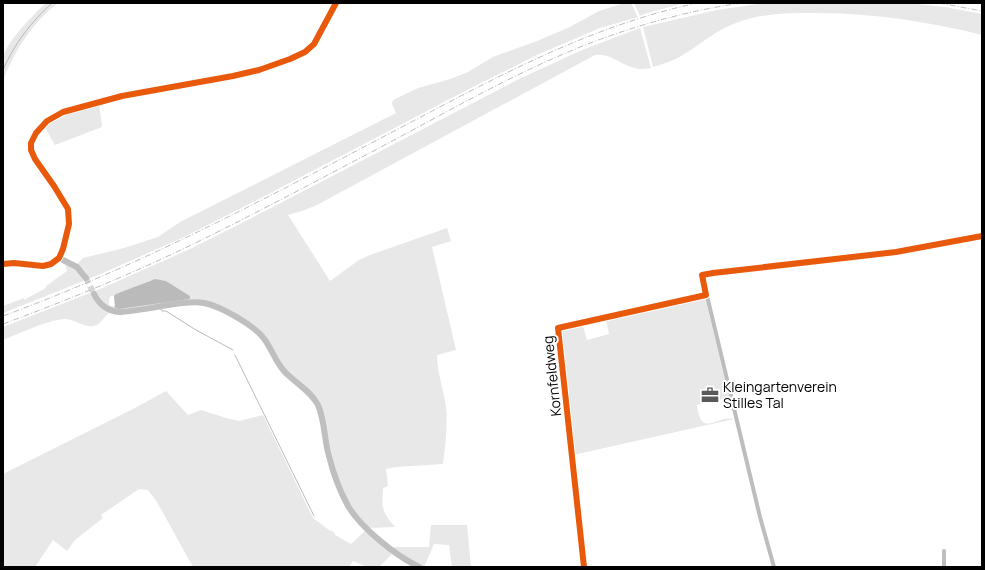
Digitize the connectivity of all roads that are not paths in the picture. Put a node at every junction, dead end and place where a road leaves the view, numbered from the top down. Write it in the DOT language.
graph roads {
  1 [pos="336,3"];
  2 [pos="60,258"];
  3 [pos="3,264"];
  4 [pos="702,275"];
  5 [pos="86,278"];
  6 [pos="94,294"];
  7 [pos="706,295"];
  8 [pos="944,551"];
  9 [pos="419,567"];
  10 [pos="584,567"];
  11 [pos="774,567"];
  12 [pos="944,567"];
  1 -- 2 [label="street"];
  2 -- 3 [label="street"];
  2 -- 5 [label="street"];
  4 -- 7 [label="street"];
  6 -- 9 [label="street"];
  7 -- 10 [label="street, Kornfeldweg"];
  7 -- 11 [label="street"];
  8 -- 12 [label="street"];
}
